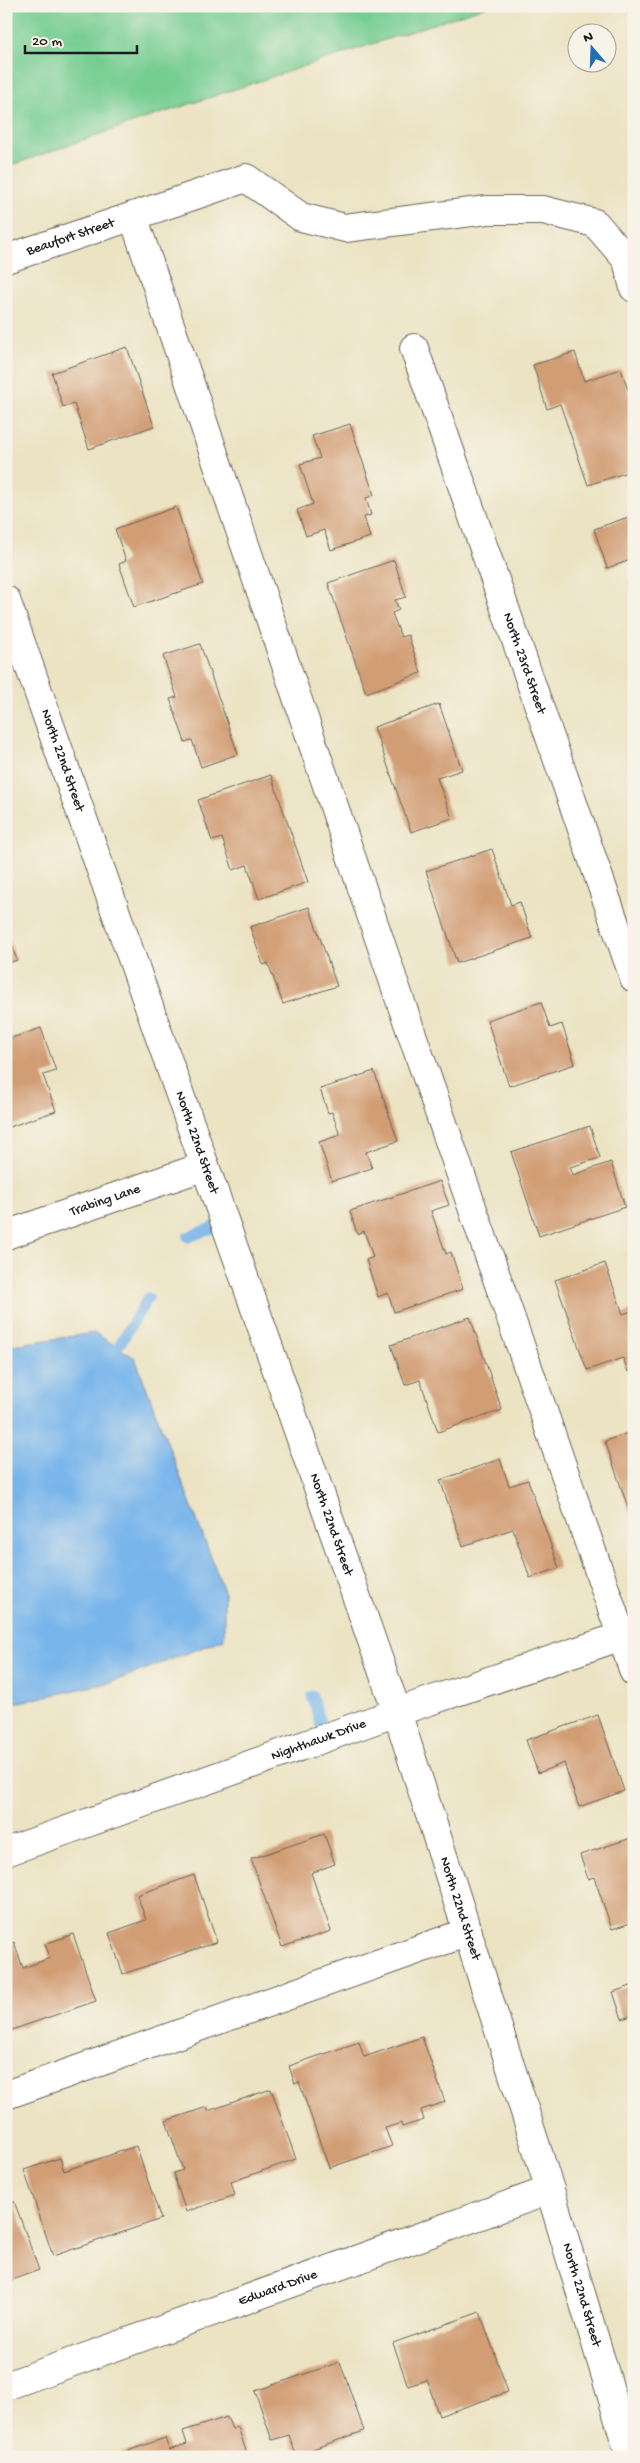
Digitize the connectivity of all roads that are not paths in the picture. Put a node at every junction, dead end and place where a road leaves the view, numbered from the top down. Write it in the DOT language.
graph roads {
  1 [pos="133,216"];
  2 [pos="6,259"];
  3 [pos="634,288"];
  4 [pos="414,348"];
  5 [pos="6,600"];
  6 [pos="634,978"];
  7 [pos="205,1166"];
  8 [pos="6,1235"];
  9 [pos="628,1634"];
  10 [pos="634,1672"];
  11 [pos="397,1712"];
  12 [pos="6,1852"];
  13 [pos="468,1932"];
  14 [pos="6,2095"];
  15 [pos="550,2190"];
  16 [pos="6,2386"];
  17 [pos="628,2456"];
  1 -- 2 [label="street, Beaufort Street"];
  1 -- 3 [label="street, Beaufort Street"];
  1 -- 9 [label="street"];
  4 -- 6 [label="street, North 23rd Street"];
  5 -- 7 [label="street, North 22nd Street"];
  7 -- 8 [label="street, Trabing Lane"];
  7 -- 11 [label="street, North 22nd Street"];
  9 -- 10 [label="street"];
  9 -- 11 [label="street, Nighthawk Drive"];
  11 -- 12 [label="street, Nighthawk Drive"];
  11 -- 13 [label="street, North 22nd Street"];
  13 -- 14 [label="street"];
  13 -- 15 [label="street, North 22nd Street"];
  15 -- 16 [label="street, Edward Drive"];
  15 -- 17 [label="street, North 22nd Street"];
}
